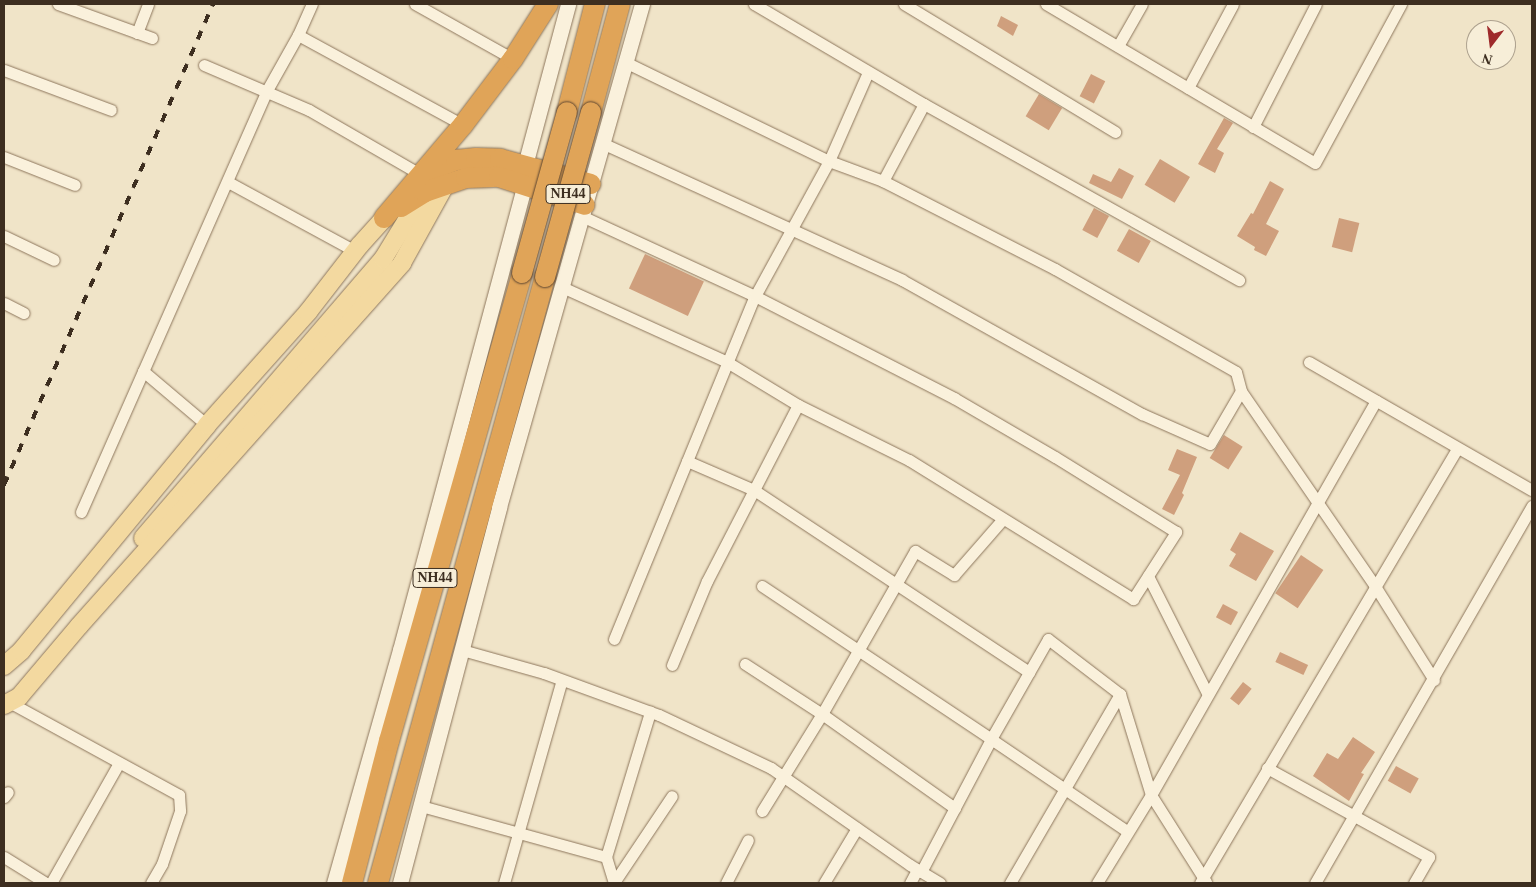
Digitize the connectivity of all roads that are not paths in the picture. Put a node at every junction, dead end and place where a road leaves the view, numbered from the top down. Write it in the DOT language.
graph roads {
  1 [pos="58,4"];
  2 [pos="148,4"];
  3 [pos="312,4"];
  4 [pos="415,4"];
  5 [pos="548,4"];
  6 [pos="568,4"];
  7 [pos="595,4"];
  8 [pos="620,4"];
  9 [pos="642,4"];
  10 [pos="754,4"];
  11 [pos="904,4"];
  12 [pos="1142,4"];
  13 [pos="1233,4"];
  14 [pos="1316,4"];
  15 [pos="1401,4"];
  16 [pos="73,6"];
  17 [pos="1053,6"];
  18 [pos="137,33"];
  19 [pos="298,35"];
  20 [pos="152,38"];
  21 [pos="1118,46"];
  22 [pos="513,59"];
  23 [pos="625,62"];
  24 [pos="204,65"];
  25 [pos="4,70"];
  26 [pos="868,72"];
  27 [pos="1188,88"];
  28 [pos="266,92"];
  29 [pos="924,104"];
  30 [pos="111,110"];
  31 [pos="463,125"];
  32 [pos="1253,127"];
  33 [pos="1115,132"];
  34 [pos="602,143"];
  35 [pos="4,157"];
  36 [pos="828,161"];
  37 [pos="525,174"];
  38 [pos="883,180"];
  39 [pos="228,182"];
  40 [pos="422,183"];
  41 [pos="591,184"];
  42 [pos="75,185"];
  43 [pos="445,185"];
  44 [pos="583,211"];
  45 [pos="384,218"];
  46 [pos="791,230"];
  47 [pos="4,236"];
  48 [pos="356,251"];
  49 [pos="54,260"];
  50 [pos="1239,280"];
  51 [pos="553,282"];
  52 [pos="755,296"];
  53 [pos="4,303"];
  54 [pos="24,313"];
  55 [pos="727,362"];
  56 [pos="1309,362"];
  57 [pos="143,371"];
  58 [pos="1241,391"];
  59 [pos="1376,401"];
  60 [pos="798,405"];
  61 [pos="207,425"];
  62 [pos="1457,449"];
  63 [pos="687,461"];
  64 [pos="754,490"];
  65 [pos="1532,490"];
  66 [pos="1317,503"];
  67 [pos="1532,506"];
  68 [pos="80,512"];
  69 [pos="1002,520"];
  70 [pos="1148,576"];
  71 [pos="895,583"];
  72 [pos="762,586"];
  73 [pos="1375,586"];
  74 [pos="614,639"];
  75 [pos="462,650"];
  76 [pos="857,650"];
  77 [pos="745,664"];
  78 [pos="672,665"];
  79 [pos="4,666"];
  80 [pos="1029,672"];
  81 [pos="562,680"];
  82 [pos="1434,680"];
  83 [pos="1207,693"];
  84 [pos="1120,694"];
  85 [pos="8,702"];
  86 [pos="650,712"];
  87 [pos="822,714"];
  88 [pos="991,739"];
  89 [pos="119,763"];
  90 [pos="1267,768"];
  91 [pos="782,776"];
  92 [pos="1064,788"];
  93 [pos="1151,795"];
  94 [pos="672,796"];
  95 [pos="421,806"];
  96 [pos="955,808"];
  97 [pos="762,811"];
  98 [pos="1354,816"];
  99 [pos="857,828"];
  100 [pos="1127,831"];
  101 [pos="519,833"];
  102 [pos="748,840"];
  103 [pos="4,857"];
  104 [pos="606,857"];
  105 [pos="919,871"];
  106 [pos="1203,881"];
  107 [pos="614,882"];
  108 [pos="46,883"];
  109 [pos="51,883"];
  110 [pos="151,883"];
  111 [pos="334,883"];
  112 [pos="352,883"];
  113 [pos="378,883"];
  114 [pos="400,883"];
  115 [pos="504,883"];
  116 [pos="726,883"];
  117 [pos="824,883"];
  118 [pos="910,883"];
  119 [pos="940,883"];
  120 [pos="1010,883"];
  121 [pos="1097,883"];
  122 [pos="1315,883"];
  123 [pos="1414,883"];
  1 -- 16 [label="street"];
  2 -- 18 [label="street"];
  3 -- 19 [label="street"];
  4 -- 22 [label="street"];
  5 -- 22 [label="highway"];
  6 -- 37 [label="street"];
  7 -- 112 [label="highway, NH44, bridge"];
  8 -- 51 [label="highway, NH44, bridge"];
  9 -- 23 [label="street"];
  10 -- 26 [label="street"];
  11 -- 33 [label="street"];
  12 -- 21 [label="street"];
  13 -- 27 [label="street"];
  14 -- 32 [label="street"];
  15 -- 32 [label="street"];
  16 -- 18 [label="street"];
  17 -- 21 [label="street"];
  18 -- 20 [label="street"];
  19 -- 28 [label="street"];
  19 -- 31 [label="street"];
  21 -- 27 [label="street"];
  22 -- 31 [label="highway"];
  23 -- 34 [label="street"];
  23 -- 36 [label="street"];
  24 -- 28 [label="street"];
  25 -- 30 [label="street"];
  26 -- 29 [label="street"];
  26 -- 36 [label="street"];
  27 -- 32 [label="street"];
  28 -- 39 [label="street"];
  28 -- 40 [label="street"];
  29 -- 38 [label="street"];
  29 -- 50 [label="street"];
  31 -- 40 [label="highway"];
  34 -- 41 [label="street"];
  34 -- 46 [label="street"];
  35 -- 42 [label="street"];
  36 -- 38 [label="street"];
  36 -- 46 [label="street"];
  37 -- 40 [label="highway"];
  37 -- 41 [label="highway"];
  37 -- 43 [label="highway"];
  37 -- 44 [label="highway"];
  37 -- 111 [label="street"];
  38 -- 58 [label="street"];
  39 -- 48 [label="street"];
  39 -- 57 [label="street"];
  40 -- 43 [label="highway"];
  40 -- 45 [label="highway"];
  40 -- 85 [label="main road"];
  41 -- 44 [label="street"];
  43 -- 85 [label="main road"];
  44 -- 51 [label="street"];
  44 -- 52 [label="street"];
  45 -- 48 [label="main road"];
  46 -- 52 [label="street"];
  46 -- 58 [label="street"];
  47 -- 49 [label="street"];
  48 -- 61 [label="main road"];
  51 -- 55 [label="street"];
  51 -- 75 [label="street"];
  51 -- 113 [label="highway, NH44"];
  52 -- 55 [label="street"];
  52 -- 70 [label="street"];
  53 -- 54 [label="street"];
  55 -- 60 [label="street"];
  55 -- 63 [label="street"];
  56 -- 59 [label="street"];
  57 -- 61 [label="street"];
  57 -- 68 [label="street"];
  58 -- 66 [label="street"];
  59 -- 62 [label="street"];
  59 -- 66 [label="street"];
  60 -- 64 [label="street"];
  60 -- 69 [label="street"];
  61 -- 79 [label="main road"];
  62 -- 65 [label="street"];
  62 -- 73 [label="street"];
  63 -- 64 [label="street"];
  63 -- 74 [label="street"];
  64 -- 71 [label="street"];
  64 -- 78 [label="street"];
  66 -- 73 [label="street"];
  66 -- 83 [label="street"];
  67 -- 82 [label="street"];
  69 -- 70 [label="street"];
  69 -- 71 [label="street"];
  70 -- 83 [label="street"];
  71 -- 76 [label="street"];
  71 -- 80 [label="street"];
  72 -- 76 [label="street"];
  73 -- 82 [label="street"];
  73 -- 90 [label="street"];
  75 -- 81 [label="street"];
  75 -- 95 [label="street"];
  76 -- 87 [label="street"];
  76 -- 88 [label="street"];
  77 -- 87 [label="street"];
  80 -- 84 [label="street"];
  80 -- 88 [label="street"];
  81 -- 86 [label="street"];
  81 -- 101 [label="street"];
  82 -- 98 [label="street"];
  83 -- 93 [label="street"];
  84 -- 92 [label="street"];
  84 -- 93 [label="street"];
  85 -- 89 [label="street"];
  86 -- 91 [label="street"];
  86 -- 104 [label="street"];
  87 -- 91 [label="street"];
  87 -- 96 [label="street"];
  88 -- 92 [label="street"];
  88 -- 96 [label="street"];
  89 -- 109 [label="street"];
  89 -- 110 [label="street"];
  90 -- 98 [label="street"];
  90 -- 106 [label="street"];
  91 -- 97 [label="street"];
  91 -- 99 [label="street"];
  92 -- 100 [label="street"];
  92 -- 120 [label="street"];
  93 -- 100 [label="street"];
  93 -- 106 [label="street"];
  94 -- 107 [label="street"];
  95 -- 101 [label="street"];
  95 -- 114 [label="street"];
  96 -- 105 [label="street"];
  98 -- 122 [label="street"];
  98 -- 123 [label="street"];
  99 -- 105 [label="street"];
  99 -- 117 [label="street"];
  100 -- 121 [label="street"];
  101 -- 104 [label="street"];
  101 -- 115 [label="street"];
  102 -- 116 [label="street"];
  103 -- 108 [label="street"];
  104 -- 107 [label="street"];
  105 -- 118 [label="street"];
  105 -- 119 [label="street"];
}
